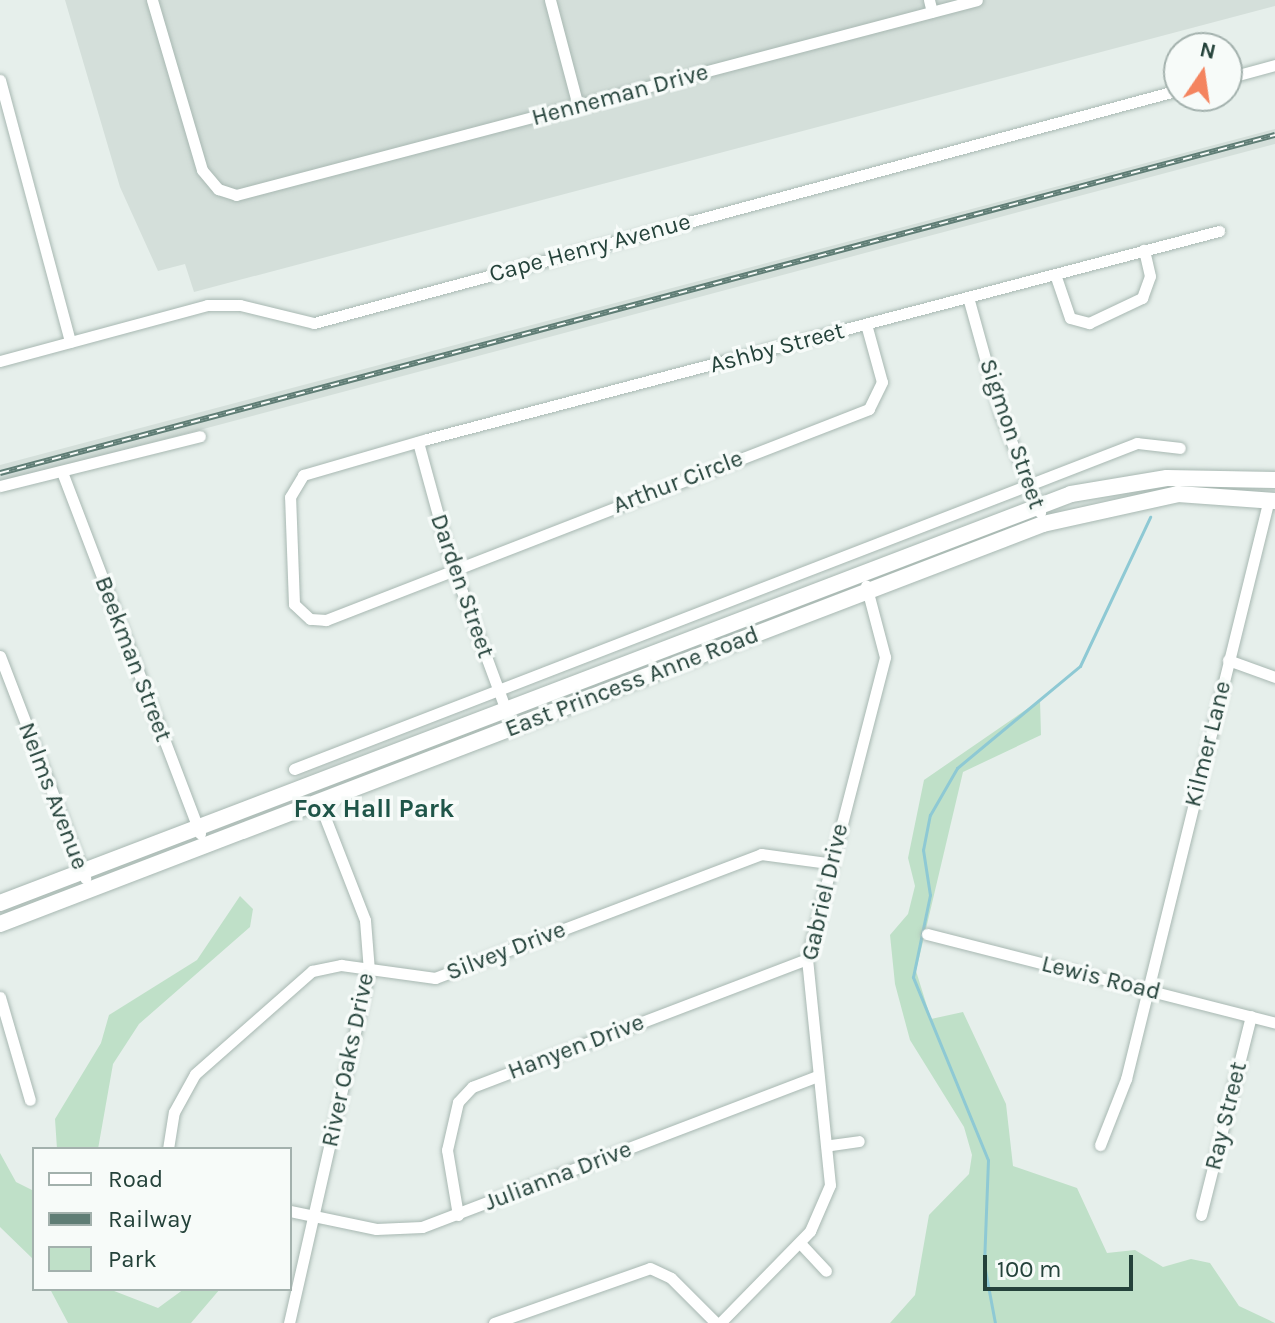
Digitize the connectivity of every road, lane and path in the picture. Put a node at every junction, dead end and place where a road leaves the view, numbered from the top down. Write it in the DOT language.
graph roads {
  1 [pos="152,0"];
  2 [pos="550,0"];
  3 [pos="977,0"];
  4 [pos="931,6"];
  5 [pos="1275,65"];
  6 [pos="1243,74"];
  7 [pos="0,80"];
  8 [pos="1163,94"];
  9 [pos="578,106"];
  10 [pos="1219,231"];
  11 [pos="1144,250"];
  12 [pos="1055,274"];
  13 [pos="968,297"];
  14 [pos="866,324"];
  15 [pos="70,342"];
  16 [pos="0,361"];
  17 [pos="200,436"];
  18 [pos="418,442"];
  19 [pos="1180,448"];
  20 [pos="62,472"];
  21 [pos="1030,484"];
  22 [pos="0,486"];
  23 [pos="1272,490"];
  24 [pos="1038,505"];
  25 [pos="1043,524"];
  26 [pos="453,568"];
  27 [pos="862,572"];
  28 [pos="402,589"];
  29 [pos="869,591"];
  30 [pos="0,656"];
  31 [pos="1228,660"];
  32 [pos="1275,677"];
  33 [pos="498,690"];
  34 [pos="505,709"];
  35 [pos="513,728"];
  36 [pos="294,769"];
  37 [pos="319,802"];
  38 [pos="198,827"];
  39 [pos="205,846"];
  40 [pos="828,863"];
  41 [pos="82,871"];
  42 [pos="89,890"];
  43 [pos="0,903"];
  44 [pos="0,924"];
  45 [pos="927,934"];
  46 [pos="807,959"];
  47 [pos="369,971"];
  48 [pos="1147,989"];
  49 [pos="0,997"];
  50 [pos="1251,1016"];
  51 [pos="1275,1023"];
  52 [pos="818,1076"];
  53 [pos="30,1100"];
  54 [pos="859,1141"];
  55 [pos="831,1145"];
  56 [pos="1100,1145"];
  57 [pos="169,1147"];
  58 [pos="292,1211"];
  59 [pos="458,1215"];
  60 [pos="1201,1215"];
  61 [pos="314,1216"];
  62 [pos="800,1243"];
  63 [pos="826,1271"];
  64 [pos="289,1323"];
  65 [pos="494,1323"];
  66 [pos="718,1323"];
  1 -- 9 [label="street, Henneman Drive"];
  2 -- 9 [label="street"];
  3 -- 4 [label="street, Henneman Drive"];
  4 -- 9 [label="street, Henneman Drive"];
  5 -- 6 [label="street"];
  7 -- 15 [label="street"];
  8 -- 15 [label="street, Cape Henry Avenue"];
  10 -- 11 [label="street, Ashby Street"];
  11 -- 12 [label="street, Ashby Street"];
  11 -- 12 [label="street"];
  12 -- 13 [label="street, Ashby Street"];
  13 -- 14 [label="street, Ashby Street"];
  13 -- 21 [label="street, Sigmon Street"];
  14 -- 18 [label="street, Ashby Street"];
  14 -- 26 [label="street, Arthur Circle"];
  15 -- 16 [label="street, Cape Henry Avenue"];
  17 -- 20 [label="street"];
  18 -- 26 [label="street, Darden Street"];
  18 -- 28 [label="street, Ashby Street"];
  19 -- 21 [label="street"];
  20 -- 22 [label="street"];
  20 -- 38 [label="street, Beekman Street"];
  21 -- 24 [label="street, Sigmon Street"];
  21 -- 33 [label="street"];
  23 -- 24 [label="main road, East Princess Anne Road"];
  23 -- 25 [label="main road, East Princess Anne Road"];
  23 -- 31 [label="street, Kilmer Lane"];
  24 -- 25 [label="street, Sigmon Street"];
  24 -- 27 [label="main road, East Princess Anne Road"];
  25 -- 29 [label="main road, East Princess Anne Road"];
  26 -- 28 [label="street, Arthur Circle"];
  26 -- 33 [label="street, Darden Street"];
  27 -- 29 [label="street, Gabriel Drive"];
  27 -- 34 [label="main road, East Princess Anne Road"];
  29 -- 35 [label="main road, East Princess Anne Road"];
  29 -- 40 [label="street, Gabriel Drive"];
  30 -- 41 [label="street, Nelms Avenue"];
  31 -- 32 [label="street"];
  31 -- 48 [label="street, Kilmer Lane"];
  33 -- 34 [label="street, Darden Street"];
  33 -- 36 [label="street"];
  34 -- 35 [label="street, Darden Street"];
  34 -- 38 [label="main road, East Princess Anne Road"];
  35 -- 37 [label="main road, East Princess Anne Road"];
  37 -- 39 [label="main road, East Princess Anne Road"];
  37 -- 47 [label="street, River Oaks Drive"];
  38 -- 39 [label="street, Beekman Street"];
  38 -- 41 [label="main road, East Princess Anne Road"];
  39 -- 42 [label="main road, East Princess Anne Road"];
  40 -- 46 [label="street, Gabriel Drive"];
  40 -- 47 [label="street, Silvey Drive"];
  41 -- 42 [label="street, Nelms Avenue"];
  41 -- 43 [label="main road, East Princess Anne Road"];
  42 -- 44 [label="main road, East Princess Anne Road"];
  45 -- 48 [label="street, Lewis Road"];
  46 -- 52 [label="street, Gabriel Drive"];
  46 -- 59 [label="street, Hanyen Drive"];
  47 -- 57 [label="street, Silvey Drive"];
  47 -- 61 [label="street, River Oaks Drive"];
  48 -- 50 [label="street, Lewis Road"];
  48 -- 56 [label="street, Kilmer Lane"];
  49 -- 53 [label="street"];
  50 -- 51 [label="street, Lewis Road"];
  50 -- 60 [label="street, Ray Street"];
  52 -- 55 [label="street, Gabriel Drive"];
  52 -- 59 [label="street, Julianna Drive"];
  54 -- 55 [label="street"];
  55 -- 62 [label="street, Gabriel Drive"];
  58 -- 61 [label="street, Julianna Drive"];
  59 -- 61 [label="street, Julianna Drive"];
  61 -- 64 [label="street, River Oaks Drive"];
  62 -- 63 [label="street"];
  62 -- 66 [label="street, Gabriel Drive"];
  65 -- 66 [label="street"];
}
